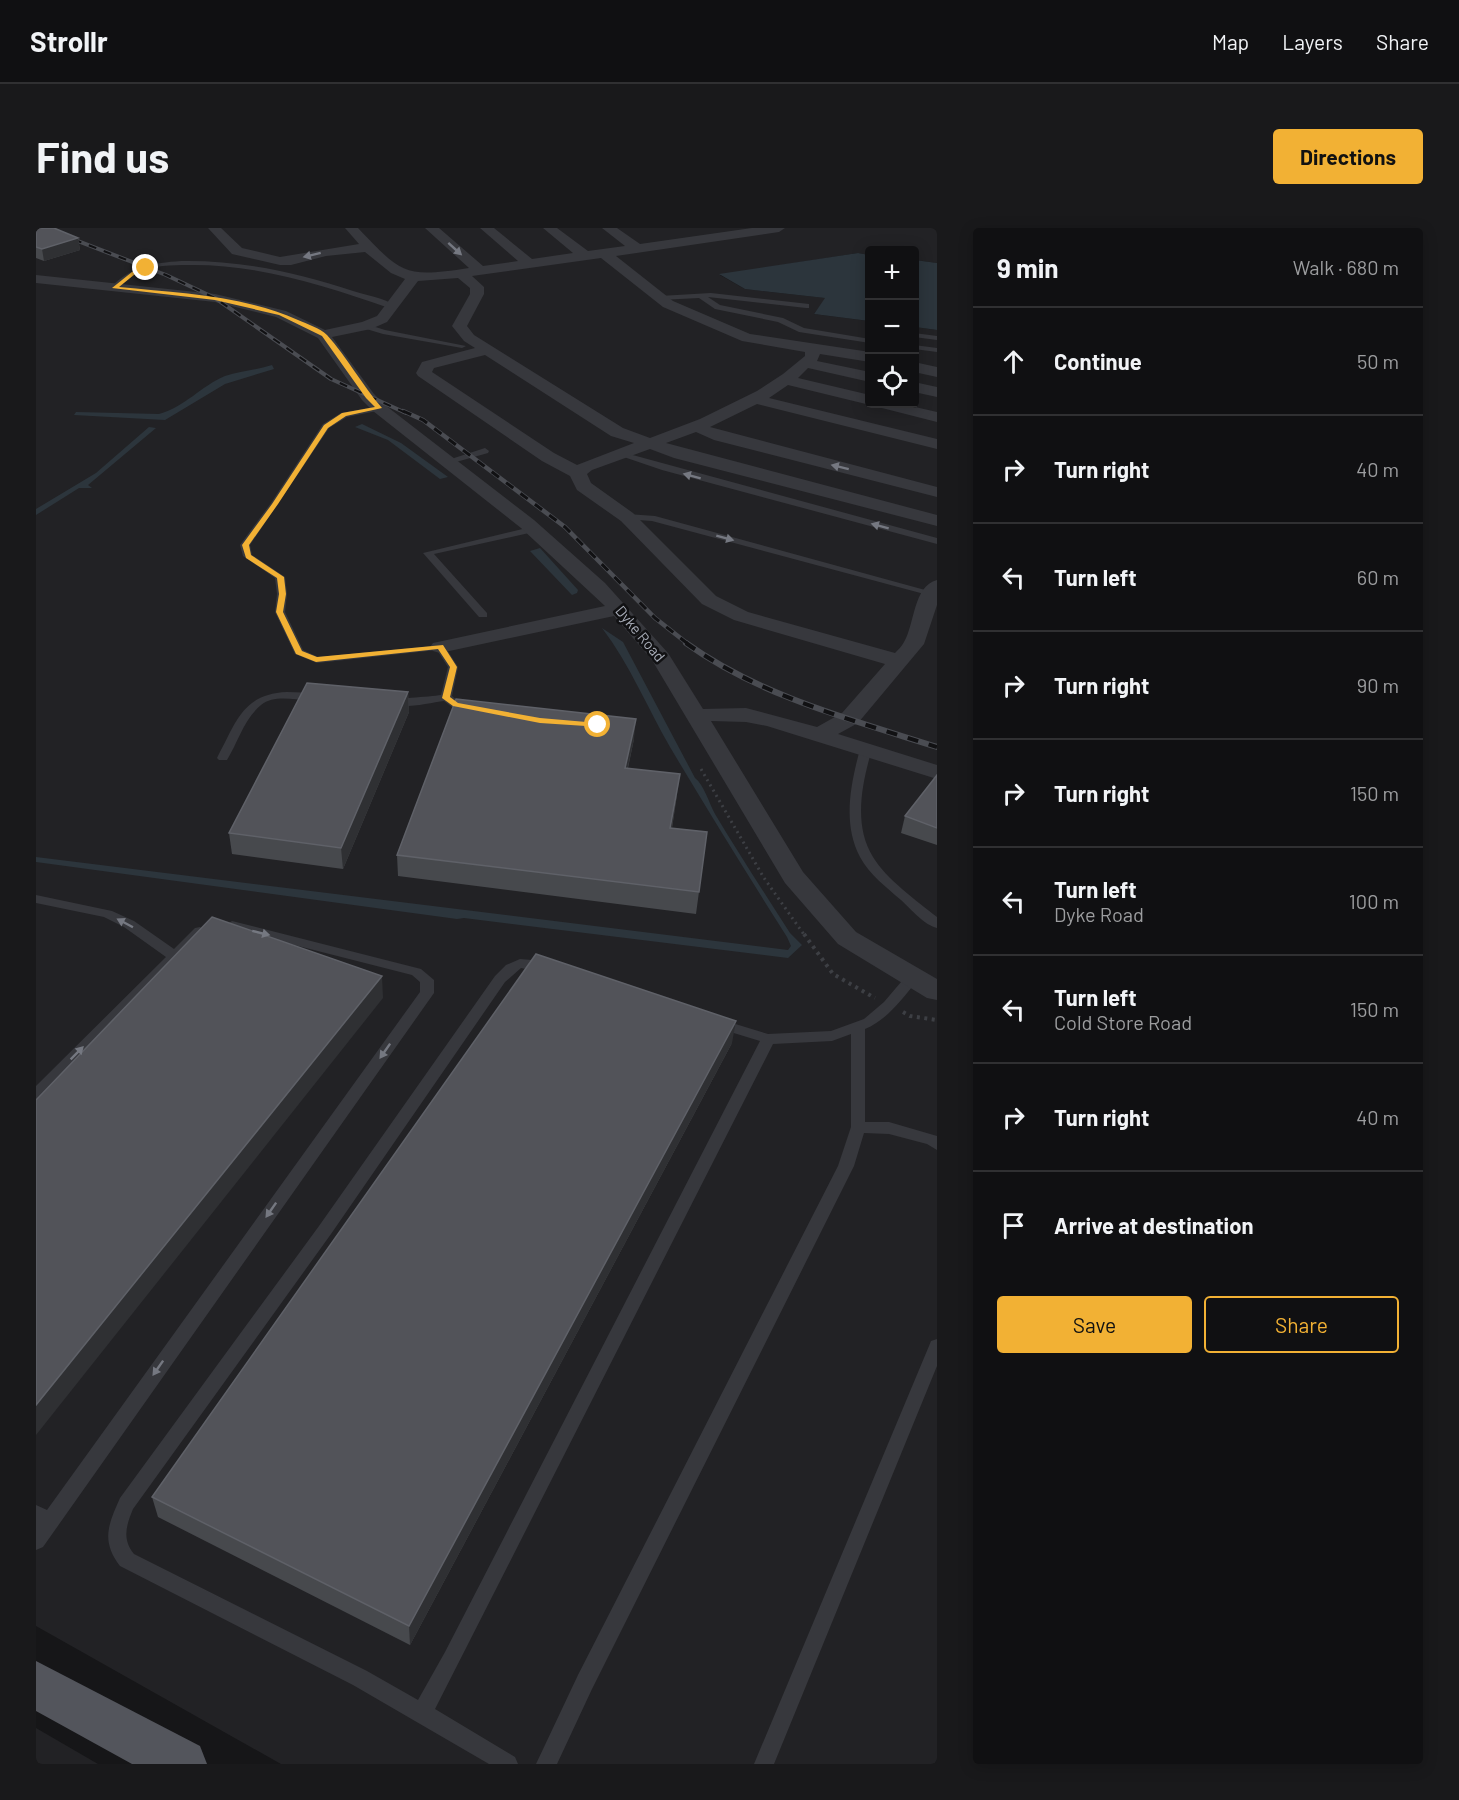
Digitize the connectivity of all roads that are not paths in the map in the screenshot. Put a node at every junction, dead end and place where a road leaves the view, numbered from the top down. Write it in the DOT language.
graph roads {
  1 [pos="214,228"];
  2 [pos="351,228"];
  3 [pos="431,228"];
  4 [pos="486,228"];
  5 [pos="549,228"];
  6 [pos="608,228"];
  7 [pos="671,228"];
  8 [pos="779,228"];
  9 [pos="740,231"];
  10 [pos="690,241"];
  11 [pos="370,247"];
  12 [pos="637,248"];
  13 [pos="604,253"];
  14 [pos="585,256"];
  15 [pos="529,264"];
  16 [pos="480,271"];
  17 [pos="461,274"];
  18 [pos="414,277"];
  19 [pos="36,279"];
  20 [pos="114,288"];
  21 [pos="700,295"];
  22 [pos="660,298"];
  23 [pos="392,306"];
  24 [pos="806,306"];
  25 [pos="366,326"];
  26 [pos="324,335"];
  27 [pos="831,336"];
  28 [pos="919,336"];
  29 [pos="937,338"];
  30 [pos="865,341"];
  31 [pos="919,342"];
  32 [pos="937,344"];
  33 [pos="462,346"];
  34 [pos="919,348"];
  35 [pos="487,350"];
  36 [pos="937,350"];
  37 [pos="814,354"];
  38 [pos="865,357"];
  39 [pos="919,368"];
  40 [pos="937,372"];
  41 [pos="865,375"];
  42 [pos="787,380"];
  43 [pos="919,388"];
  44 [pos="937,393"];
  45 [pos="755,399"];
  46 [pos="865,399"];
  47 [pos="379,408"];
  48 [pos="900,408"];
  49 [pos="937,417"];
  50 [pos="694,426"];
  51 [pos="648,444"];
  52 [pos="937,444"];
  53 [pos="485,450"];
  54 [pos="621,453"];
  55 [pos="449,461"];
  56 [pos="578,473"];
  57 [pos="937,492"];
  58 [pos="627,517"];
  59 [pos="937,521"];
  60 [pos="535,529"];
  61 [pos="937,541"];
  62 [pos="934,590"];
  63 [pos="620,609"];
  64 [pos="483,615"];
  65 [pos="440,647"];
  66 [pos="898,661"];
  67 [pos="334,697"];
  68 [pos="446,698"];
  69 [pos="378,701"];
  70 [pos="486,710"];
  71 [pos="695,716"];
  72 [pos="820,735"];
  73 [pos="866,749"];
  74 [pos="223,758"];
  75 [pos="937,772"];
  76 [pos="36,899"];
  77 [pos="937,924"];
  78 [pos="174,955"];
  79 [pos="558,972"];
  80 [pos="912,978"];
  81 [pos="937,991"];
  82 [pos="702,1018"];
  83 [pos="858,1026"];
  84 [pos="768,1040"];
  85 [pos="36,1095"];
  86 [pos="858,1127"];
  87 [pos="937,1144"];
  88 [pos="937,1346"];
  89 [pos="43,1517"];
  90 [pos="36,1541"];
  91 [pos="36,1685"];
  92 [pos="422,1713"];
  93 [pos="182,1764"];
  94 [pos="508,1764"];
  95 [pos="546,1764"];
  96 [pos="764,1764"];
  11 -- 1 [label="street, one-way"];
  2 -- 11 [label="street"];
  3 -- 16 [label="street, one-way"];
  4 -- 15 [label="street"];
  5 -- 14 [label="street"];
  6 -- 12 [label="street"];
  7 -- 10 [label="street"];
  8 -- 9 [label="street"];
  9 -- 10 [label="street"];
  10 -- 12 [label="street"];
  11 -- 18 [label="street"];
  12 -- 13 [label="street"];
  13 -- 14 [label="street"];
  13 -- 22 [label="street"];
  14 -- 15 [label="street"];
  15 -- 16 [label="street"];
  16 -- 17 [label="street"];
  17 -- 18 [label="street"];
  17 -- 35 [label="street"];
  18 -- 23 [label="street"];
  19 -- 20 [label="street"];
  20 -- 23 [label="lane"];
  20 -- 26 [label="street"];
  21 -- 22 [label="lane"];
  21 -- 24 [label="lane"];
  21 -- 27 [label="lane"];
  22 -- 37 [label="street"];
  23 -- 25 [label="street"];
  25 -- 26 [label="street"];
  25 -- 33 [label="lane"];
  26 -- 47 [label="street, Dyke Road"];
  27 -- 30 [label="lane"];
  27 -- 37 [label="lane"];
  28 -- 29 [label="lane"];
  31 -- 32 [label="lane"];
  34 -- 36 [label="lane"];
  35 -- 51 [label="street"];
  35 -- 56 [label="street"];
  37 -- 38 [label="street"];
  37 -- 41 [label="street"];
  37 -- 42 [label="street"];
  39 -- 40 [label="street"];
  42 -- 45 [label="street"];
  42 -- 46 [label="street"];
  43 -- 44 [label="street"];
  45 -- 50 [label="street"];
  45 -- 52 [label="street"];
  47 -- 55 [label="street, Dyke Road"];
  47 -- 65 [label="lane"];
  48 -- 49 [label="street"];
  50 -- 51 [label="street"];
  57 -- 50 [label="street, one-way"];
  51 -- 54 [label="street"];
  51 -- 59 [label="street"];
  53 -- 55 [label="lane"];
  54 -- 56 [label="street"];
  61 -- 54 [label="lane, one-way"];
  55 -- 60 [label="street, Dyke Road"];
  56 -- 58 [label="street"];
  58 -- 62 [label="lane, one-way"];
  58 -- 66 [label="street"];
  60 -- 63 [label="street, Dyke Road"];
  60 -- 64 [label="lane"];
  62 -- 66 [label="street"];
  63 -- 65 [label="street"];
  63 -- 71 [label="street, Dyke Road"];
  65 -- 68 [label="lane"];
  66 -- 72 [label="street"];
  67 -- 74 [label="lane"];
  68 -- 69 [label="lane"];
  68 -- 70 [label="lane"];
  71 -- 72 [label="street"];
  71 -- 80 [label="street, Dyke Road"];
  72 -- 73 [label="street"];
  73 -- 75 [label="street"];
  73 -- 77 [label="lane"];
  78 -- 76 [label="lane, one-way"];
  85 -- 78 [label="lane, one-way"];
  78 -- 89 [label="lane, one-way"];
  79 -- 92 [label="lane"];
  80 -- 81 [label="street, Dyke Road"];
  80 -- 83 [label="lane"];
  82 -- 84 [label="lane"];
  83 -- 84 [label="lane"];
  83 -- 86 [label="lane"];
  84 -- 92 [label="lane"];
  86 -- 87 [label="lane"];
  86 -- 95 [label="lane"];
  88 -- 96 [label="lane"];
  89 -- 90 [label="lane"];
  91 -- 93 [label="main road"];
  92 -- 94 [label="lane"];
}
